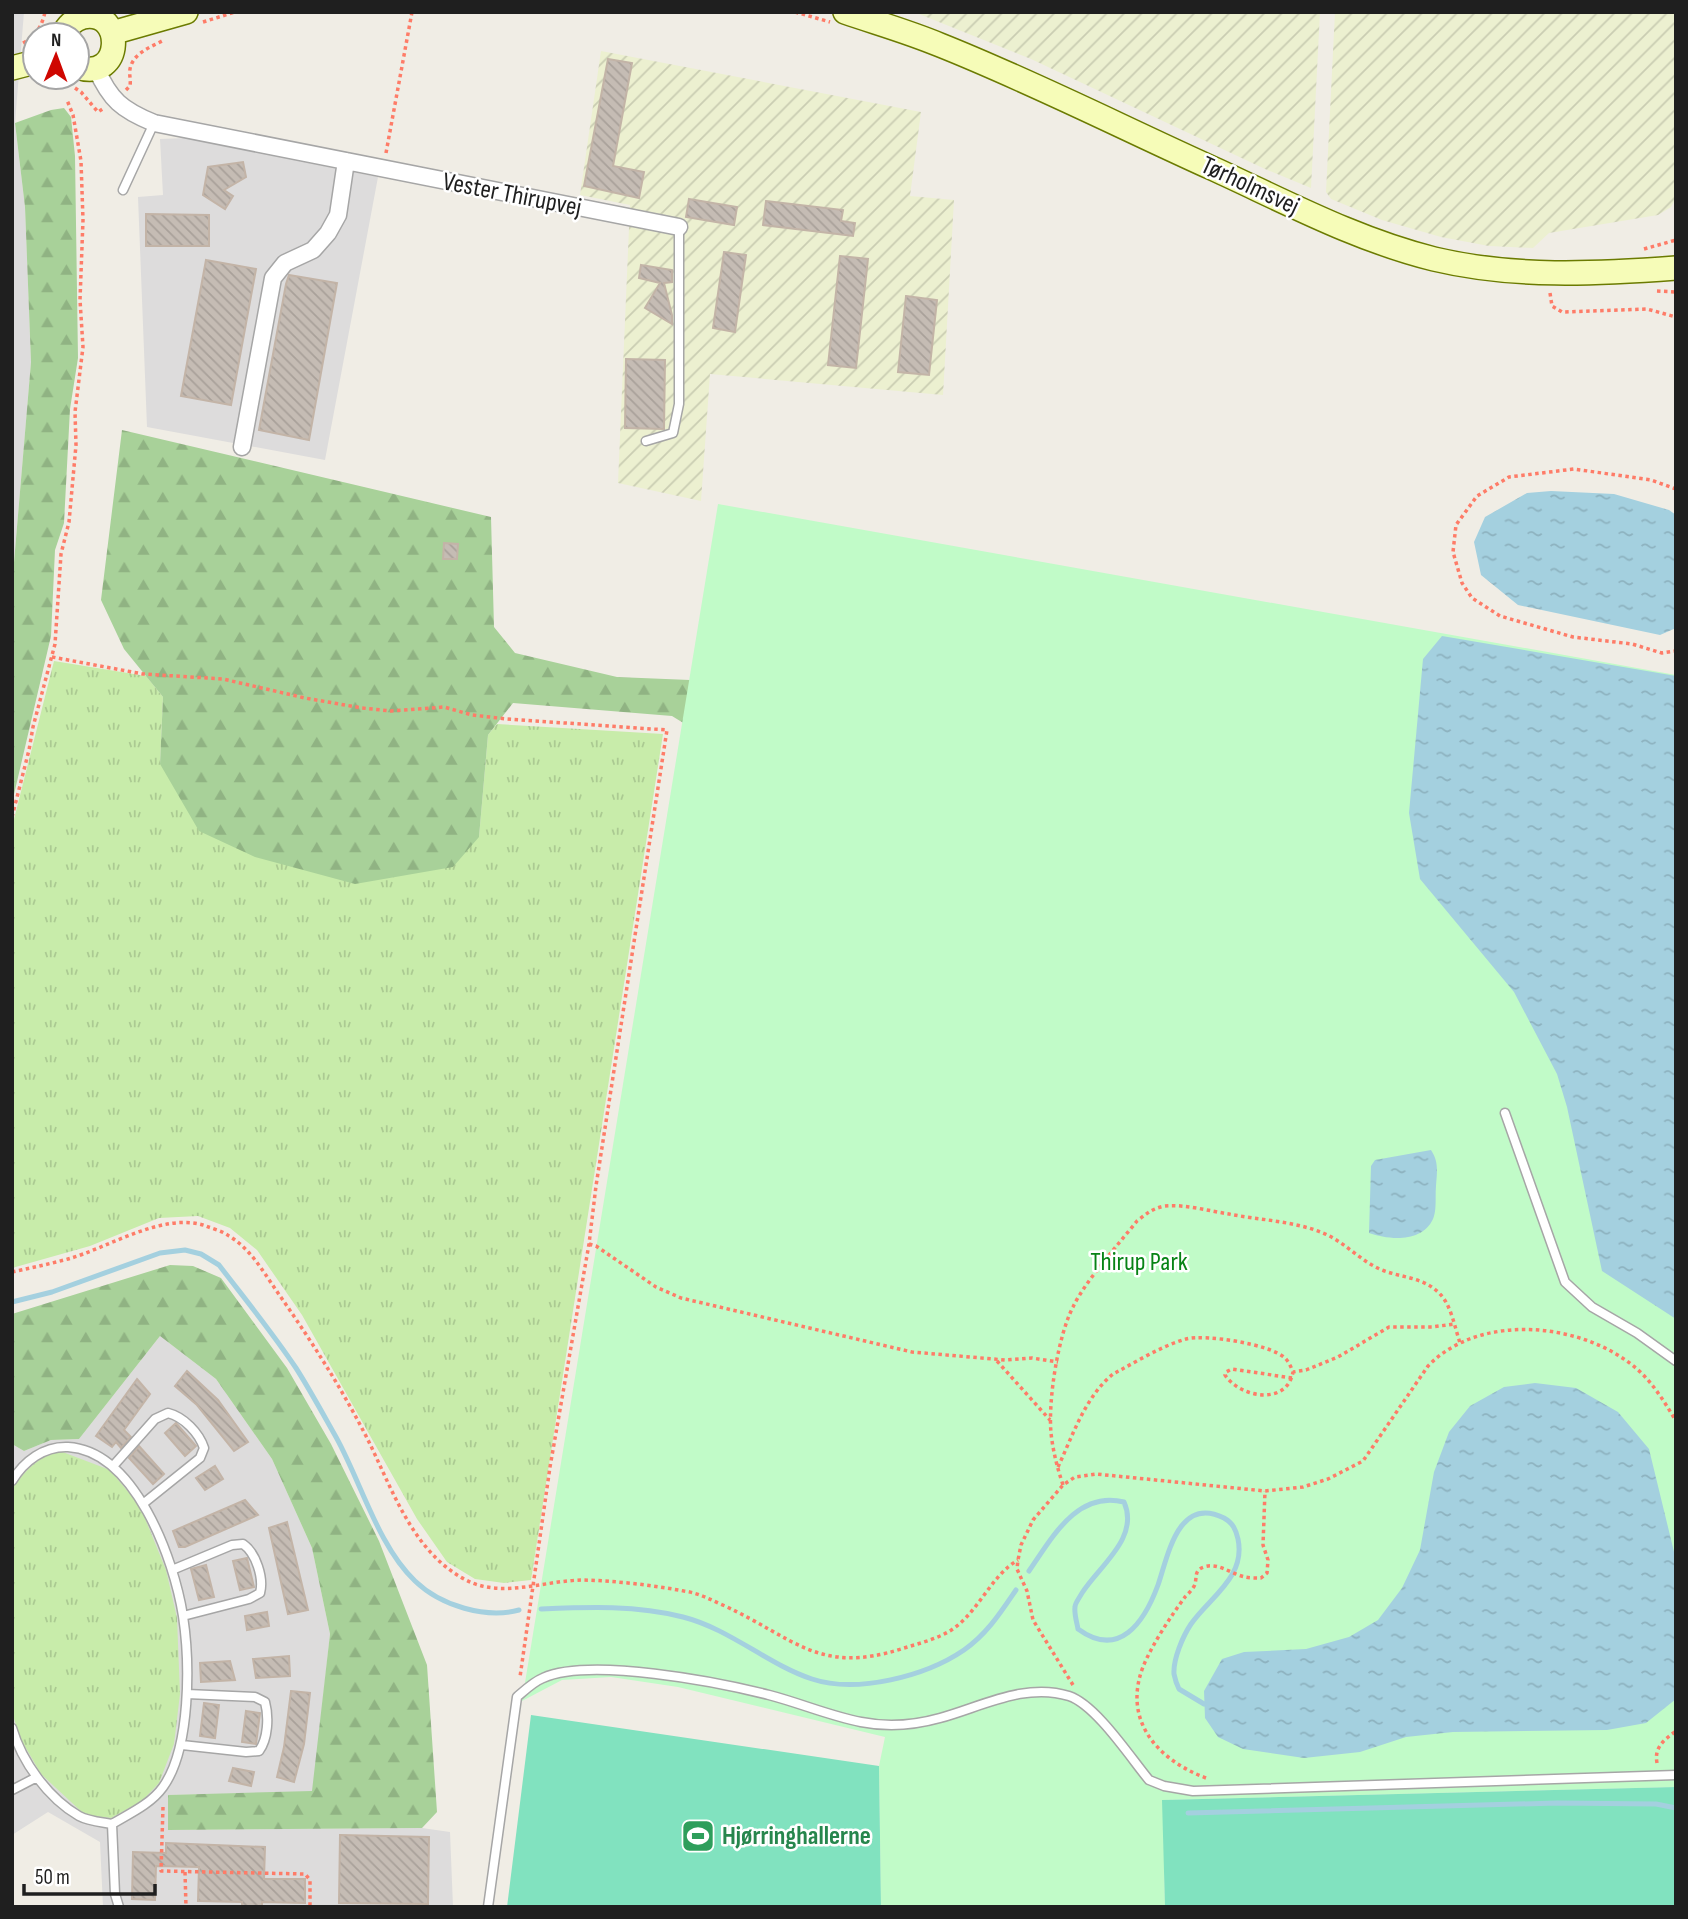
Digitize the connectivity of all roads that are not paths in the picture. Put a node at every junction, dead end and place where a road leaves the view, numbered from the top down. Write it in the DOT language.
graph roads {
  1 [pos="186,12"];
  2 [pos="845,12"];
  3 [pos="80,15"];
  4 [pos="112,33"];
  5 [pos="91,67"];
  6 [pos="91,74"];
  7 [pos="154,123"];
  8 [pos="346,161"];
  9 [pos="123,190"];
  10 [pos="679,227"];
  11 [pos="1676,268"];
  12 [pos="646,441"];
  13 [pos="242,447"];
  14 [pos="1505,1113"];
  15 [pos="1676,1361"];
  16 [pos="114,1465"];
  17 [pos="12,1481"];
  18 [pos="144,1503"];
  19 [pos="172,1570"];
  20 [pos="183,1616"];
  21 [pos="187,1694"];
  22 [pos="12,1728"];
  23 [pos="14,1740"];
  24 [pos="182,1745"];
  25 [pos="1676,1775"];
  26 [pos="37,1777"];
  27 [pos="12,1790"];
  28 [pos="112,1824"];
  29 [pos="119,1907"];
  30 [pos="488,1907"];
  1 -- 4 [label="street"];
  2 -- 11 [label="street, Tørholmsvej"];
  3 -- 4 [label="street"];
  4 -- 5 [label="street"];
  6 -- 7 [label="street, Vester Thirupvej"];
  7 -- 8 [label="street, Vester Thirupvej"];
  7 -- 9 [label="lane"];
  8 -- 10 [label="street, Vester Thirupvej"];
  8 -- 13 [label="street"];
  10 -- 12 [label="lane"];
  14 -- 15 [label="lane"];
  16 -- 17 [label="lane"];
  16 -- 18 [label="lane"];
  16 -- 18 [label="lane"];
  18 -- 19 [label="lane"];
  19 -- 20 [label="lane"];
  19 -- 20 [label="lane"];
  20 -- 21 [label="lane"];
  21 -- 24 [label="lane"];
  21 -- 24 [label="lane"];
  22 -- 23 [label="lane"];
  23 -- 26 [label="lane"];
  24 -- 28 [label="lane"];
  25 -- 30 [label="lane"];
  26 -- 27 [label="lane"];
  26 -- 28 [label="lane"];
  28 -- 29 [label="lane"];
}
